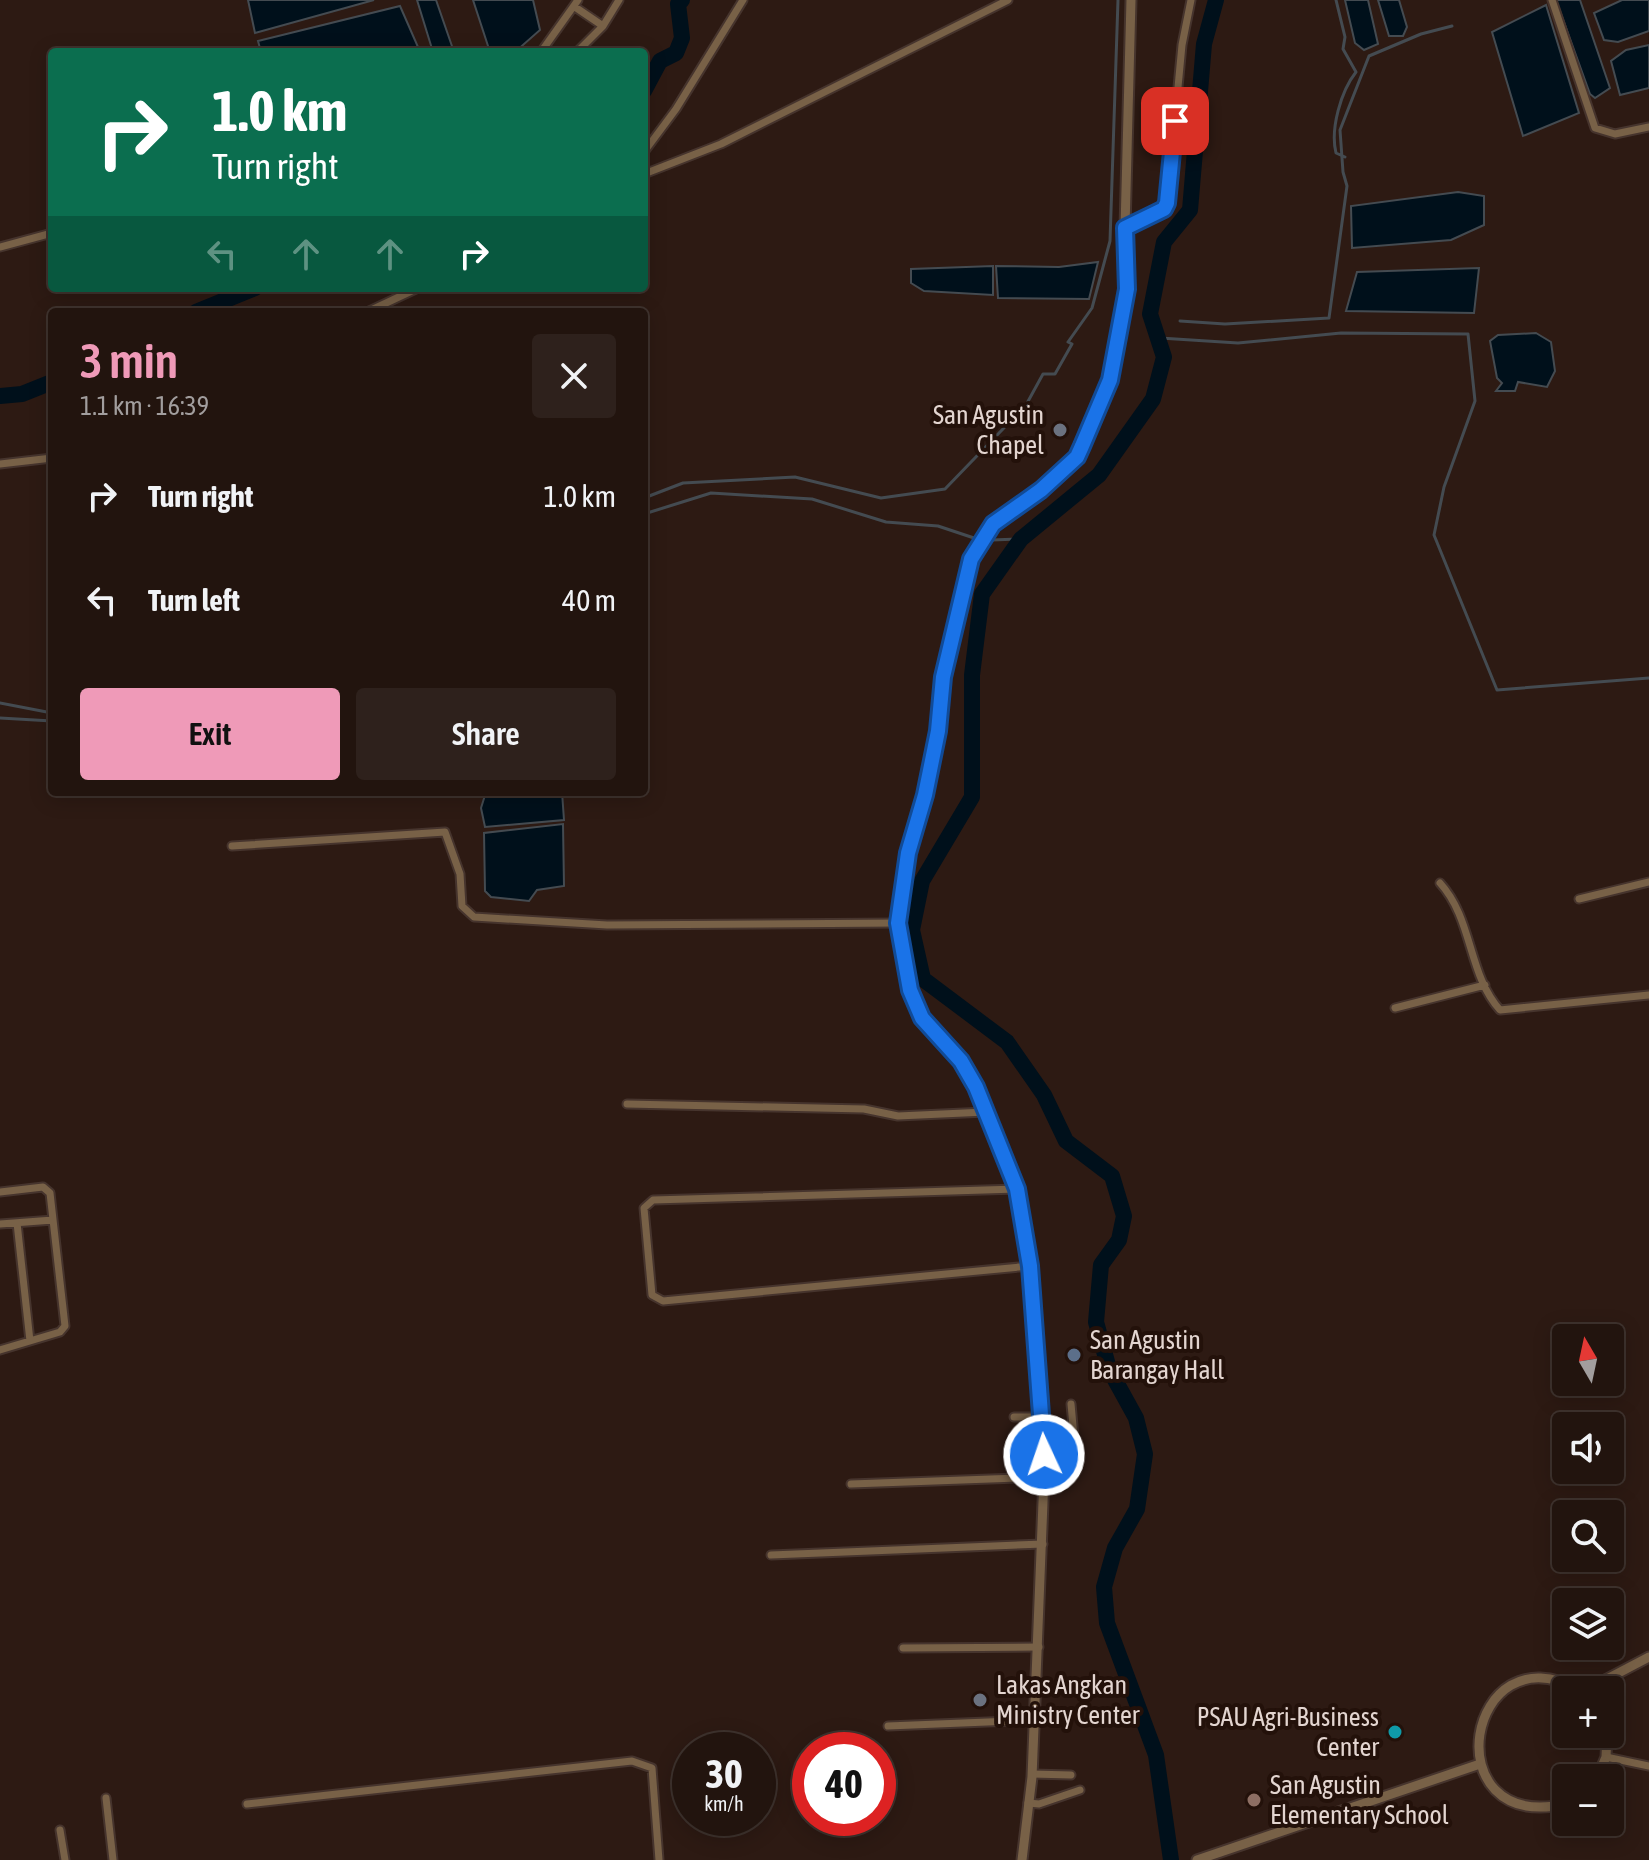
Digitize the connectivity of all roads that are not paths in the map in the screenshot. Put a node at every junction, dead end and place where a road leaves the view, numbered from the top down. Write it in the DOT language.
graph roads {
  1 [pos="619,0"];
  2 [pos="743,0"];
  3 [pos="1008,0"];
  4 [pos="1131,0"];
  5 [pos="1191,0"];
  6 [pos="1552,0"];
  7 [pos="577,3"];
  8 [pos="603,26"];
  9 [pos="544,48"];
  10 [pos="581,48"];
  11 [pos="1649,127"];
  12 [pos="648,147"];
  13 [pos="648,172"];
  14 [pos="1125,228"];
  15 [pos="48,234"];
  16 [pos="0,247"];
  17 [pos="410,292"];
  18 [pos="376,308"];
  19 [pos="48,458"];
  20 [pos="0,464"];
  21 [pos="232,846"];
  22 [pos="1649,882"];
  23 [pos="1440,883"];
  24 [pos="1579,899"];
  25 [pos="898,923"];
  26 [pos="1485,985"];
  27 [pos="1649,995"];
  28 [pos="1395,1008"];
  29 [pos="627,1104"];
  30 [pos="986,1112"];
  31 [pos="1017,1189"];
  32 [pos="0,1192"];
  33 [pos="53,1220"];
  34 [pos="17,1223"];
  35 [pos="0,1224"];
  36 [pos="1030,1266"];
  37 [pos="30,1341"];
  38 [pos="0,1350"];
  39 [pos="1071,1404"];
  40 [pos="1014,1417"];
  41 [pos="1042,1417"];
  42 [pos="1044,1477"];
  43 [pos="851,1484"];
  44 [pos="1043,1544"];
  45 [pos="771,1555"];
  46 [pos="1039,1647"];
  47 [pos="903,1648"];
  48 [pos="1649,1657"];
  49 [pos="1613,1676"];
  50 [pos="1552,1680"];
  51 [pos="1034,1720"];
  52 [pos="888,1726"];
  53 [pos="1606,1748"];
  54 [pos="1606,1757"];
  55 [pos="1480,1764"];
  56 [pos="1603,1764"];
  57 [pos="1649,1766"];
  58 [pos="1032,1774"];
  59 [pos="1071,1775"];
  60 [pos="1080,1790"];
  61 [pos="106,1798"];
  62 [pos="1028,1803"];
  63 [pos="247,1804"];
  64 [pos="1552,1808"];
  65 [pos="60,1830"];
  66 [pos="65,1860"];
  67 [pos="113,1860"];
  68 [pos="659,1860"];
  69 [pos="1022,1860"];
  70 [pos="1197,1860"];
  1 -- 8 [label="street"];
  2 -- 12 [label="street"];
  3 -- 13 [label="street"];
  4 -- 14 [label="street"];
  5 -- 14 [label="street"];
  6 -- 11 [label="street"];
  7 -- 8 [label="street"];
  7 -- 9 [label="street"];
  8 -- 10 [label="street"];
  14 -- 25 [label="street"];
  15 -- 16 [label="street"];
  17 -- 18 [label="street"];
  19 -- 20 [label="street"];
  21 -- 25 [label="street"];
  22 -- 24 [label="street"];
  23 -- 26 [label="street"];
  25 -- 30 [label="street"];
  26 -- 27 [label="street"];
  26 -- 28 [label="street"];
  29 -- 30 [label="street"];
  30 -- 31 [label="street"];
  31 -- 36 [label="street"];
  31 -- 36 [label="street"];
  32 -- 33 [label="street"];
  33 -- 34 [label="street"];
  33 -- 37 [label="street"];
  34 -- 35 [label="street"];
  34 -- 37 [label="street"];
  36 -- 41 [label="street"];
  37 -- 38 [label="street"];
  39 -- 42 [label="street"];
  40 -- 41 [label="street"];
  41 -- 42 [label="street"];
  42 -- 43 [label="street"];
  42 -- 44 [label="street"];
  44 -- 45 [label="street"];
  44 -- 46 [label="street"];
  46 -- 47 [label="street"];
  46 -- 51 [label="street"];
  48 -- 49 [label="street"];
  50 -- 55 [label="street"];
  51 -- 52 [label="street"];
  51 -- 58 [label="street"];
  53 -- 54 [label="street"];
  54 -- 56 [label="street"];
  54 -- 57 [label="street"];
  55 -- 64 [label="street"];
  55 -- 70 [label="street"];
  58 -- 59 [label="street"];
  58 -- 62 [label="street"];
  60 -- 62 [label="street"];
  61 -- 67 [label="street"];
  62 -- 69 [label="street"];
  63 -- 68 [label="street"];
  65 -- 66 [label="street"];
}
